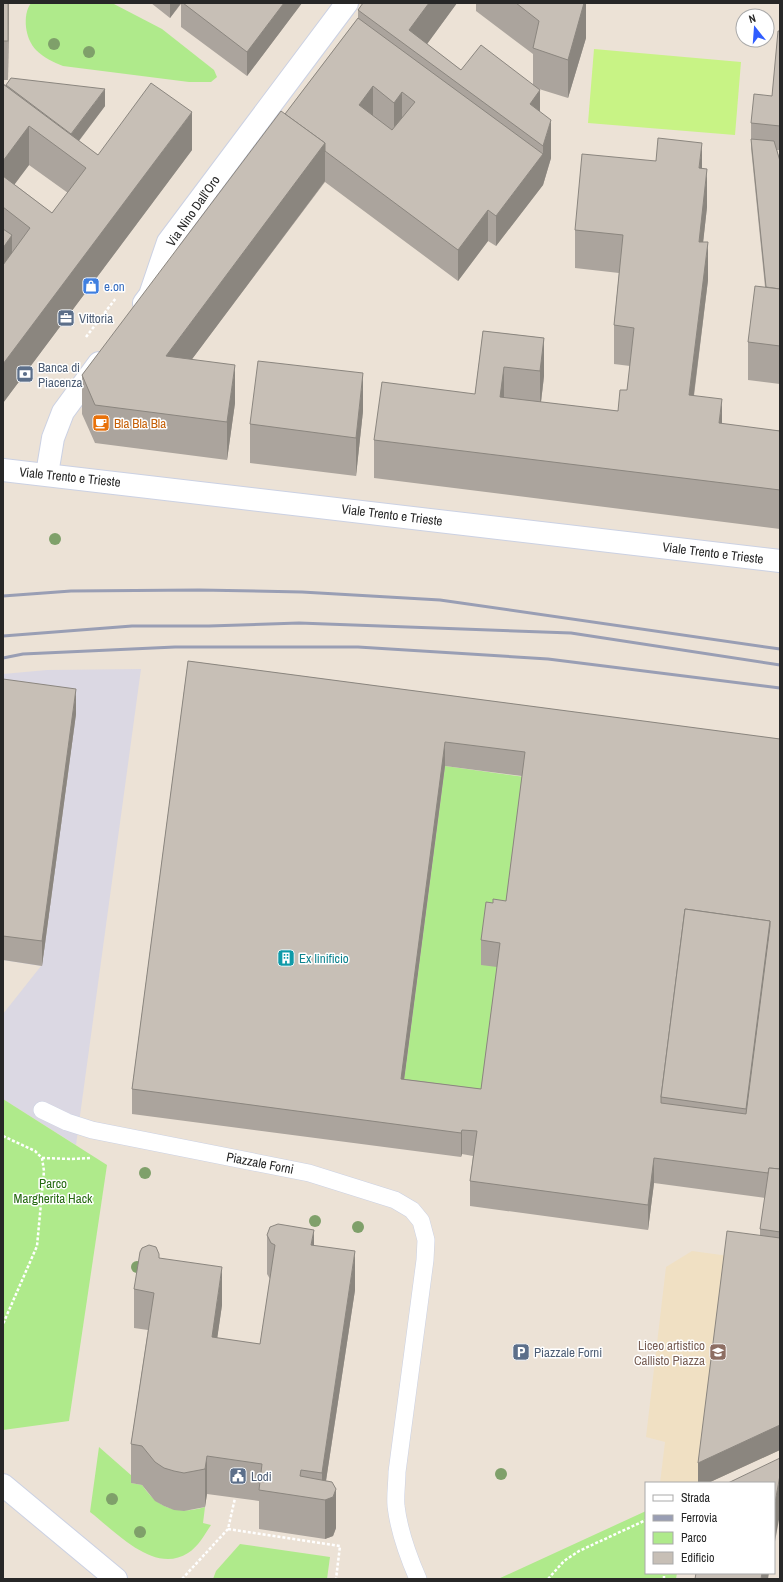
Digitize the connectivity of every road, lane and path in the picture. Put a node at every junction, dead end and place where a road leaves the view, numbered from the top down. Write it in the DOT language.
graph roads {
  1 [pos="347,3"];
  2 [pos="132,319"];
  3 [pos="109,350"];
  4 [pos="3,470"];
  5 [pos="47,474"];
  6 [pos="780,561"];
  7 [pos="42,1110"];
  8 [pos="3,1136"];
  9 [pos="3,1324"];
  10 [pos="3,1485"];
  11 [pos="235,1498"];
  12 [pos="645,1520"];
  13 [pos="228,1529"];
  14 [pos="116,1579"];
  15 [pos="182,1579"];
  16 [pos="336,1579"];
  17 [pos="418,1579"];
  18 [pos="548,1579"];
  1 -- 2 [label="street, Via Nino Dall’Oro"];
  3 -- 5 [label="street"];
  4 -- 5 [label="street, Viale Trento e Trieste"];
  5 -- 6 [label="street, Viale Trento e Trieste"];
  7 -- 17 [label="lane, Piazzale Forni"];
  8 -- 9 [label="path"];
  10 -- 14 [label="street"];
  11 -- 13 [label="path"];
  12 -- 18 [label="path"];
  13 -- 15 [label="path"];
  13 -- 16 [label="path"];
}
